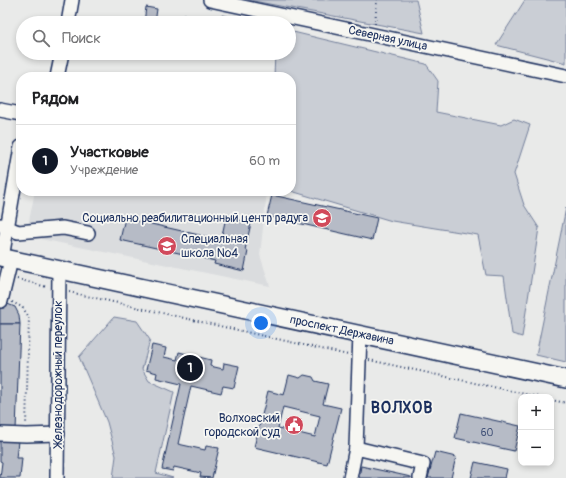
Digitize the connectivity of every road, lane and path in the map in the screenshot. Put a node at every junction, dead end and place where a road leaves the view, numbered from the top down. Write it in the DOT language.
graph roads {
  1 [pos="72,0"];
  2 [pos="210,0"];
  3 [pos="377,0"];
  4 [pos="69,16"];
  5 [pos="285,16"];
  6 [pos="296,18"];
  7 [pos="374,35"];
  8 [pos="61,60"];
  9 [pos="58,72"];
  10 [pos="566,76"];
  11 [pos="0,110"];
  12 [pos="16,113"];
  13 [pos="16,171"];
  14 [pos="4,227"];
  15 [pos="88,233"];
  16 [pos="4,258"];
  17 [pos="59,270"];
  18 [pos="7,276"];
  19 [pos="51,288"];
  20 [pos="66,291"];
  21 [pos="1,299"];
  22 [pos="360,334"];
  23 [pos="359,358"];
  24 [pos="566,379"];
  25 [pos="525,394"];
  26 [pos="554,401"];
  27 [pos="566,403"];
  28 [pos="0,434"];
  29 [pos="58,434"];
  30 [pos="26,435"];
  31 [pos="356,448"];
  32 [pos="57,478"];
  33 [pos="350,478"];
  34 [pos="420,478"];
  1 -- 4 [label="street"];
  2 -- 5 [label="street, Северная улица"];
  3 -- 7 [label="path"];
  6 -- 7 [label="street, Северная улица"];
  7 -- 10 [label="street, Северная улица"];
  8 -- 9 [label="street"];
  11 -- 12 [label="street"];
  13 -- 14 [label="street"];
  14 -- 15 [label="street"];
  14 -- 16 [label="street"];
  16 -- 17 [label="main road, проспект Державина"];
  16 -- 18 [label="street"];
  17 -- 22 [label="main road, проспект Державина"];
  17 -- 29 [label="street, Железнодорожный переулок"];
  18 -- 19 [label="path"];
  18 -- 21 [label="street"];
  20 -- 23 [label="path"];
  21 -- 30 [label="path"];
  22 -- 23 [label="street"];
  22 -- 24 [label="main road, проспект Державина"];
  23 -- 25 [label="path"];
  23 -- 31 [label="street"];
  26 -- 27 [label="path"];
  28 -- 30 [label="street"];
  29 -- 30 [label="street"];
  29 -- 32 [label="street, Железнодорожный переулок"];
  31 -- 33 [label="street"];
  31 -- 34 [label="street"];
}
